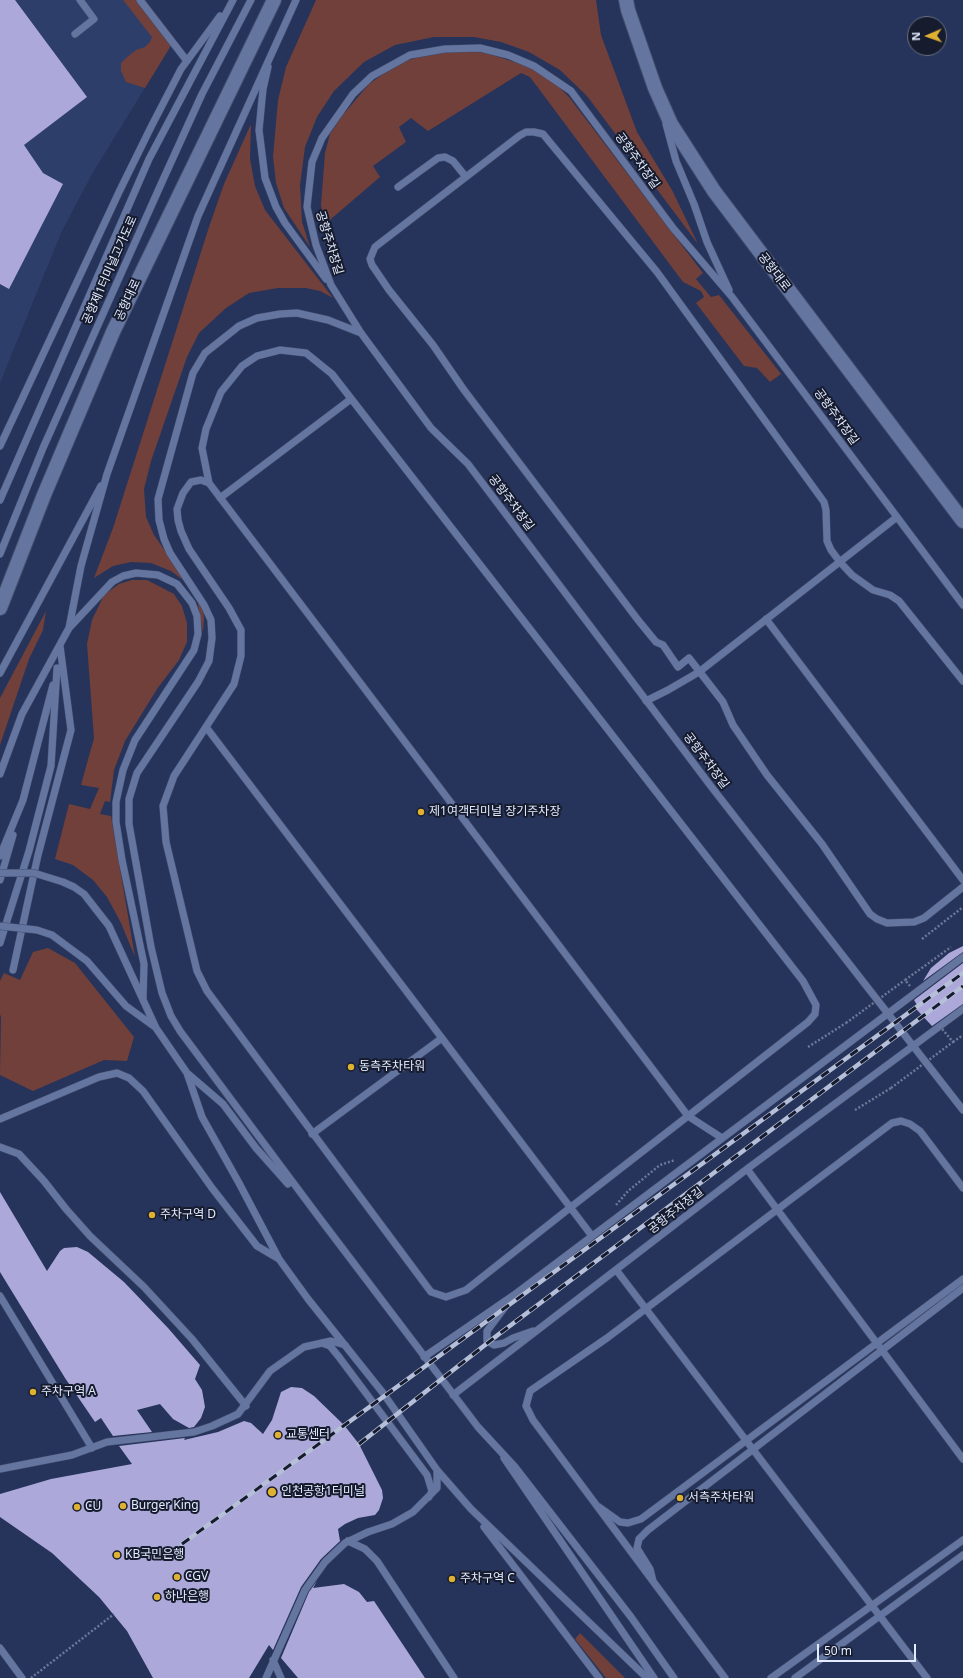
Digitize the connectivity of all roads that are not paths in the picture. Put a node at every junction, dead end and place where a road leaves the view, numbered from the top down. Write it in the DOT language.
graph roads {
  1 [pos="80,0"];
  2 [pos="140,0"];
  3 [pos="232,0"];
  4 [pos="250,0"];
  5 [pos="274,0"];
  6 [pos="296,0"];
  7 [pos="626,0"];
  8 [pos="75,34"];
  9 [pos="277,38"];
  10 [pos="187,61"];
  11 [pos="655,88"];
  12 [pos="466,177"];
  13 [pos="398,187"];
  14 [pos="331,285"];
  15 [pos="732,297"];
  16 [pos="361,333"];
  17 [pos="351,399"];
  18 [pos="0,446"];
  19 [pos="107,474"];
  20 [pos="209,484"];
  21 [pos="220,498"];
  22 [pos="0,500"];
  23 [pos="897,517"];
  24 [pos="963,520"];
  25 [pos="0,554"];
  26 [pos="840,562"];
  27 [pos="963,605"];
  28 [pos="0,608"];
  29 [pos="766,619"];
  30 [pos="69,628"];
  31 [pos="60,646"];
  32 [pos="57,668"];
  33 [pos="699,672"];
  34 [pos="0,674"];
  35 [pos="963,681"];
  36 [pos="646,701"];
  37 [pos="206,727"];
  38 [pos="0,774"];
  39 [pos="23,800"];
  40 [pos="0,856"];
  41 [pos="0,873"];
  42 [pos="0,880"];
  43 [pos="963,880"];
  44 [pos="963,887"];
  45 [pos="0,926"];
  46 [pos="0,943"];
  47 [pos="963,957"];
  48 [pos="14,970"];
  49 [pos="143,999"];
  50 [pos="963,1009"];
  51 [pos="889,1013"];
  52 [pos="156,1028"];
  53 [pos="442,1038"];
  54 [pos="914,1046"];
  55 [pos="187,1073"];
  56 [pos="963,1110"];
  57 [pos="688,1116"];
  58 [pos="0,1119"];
  59 [pos="312,1134"];
  60 [pos="722,1138"];
  61 [pos="0,1147"];
  62 [pos="747,1169"];
  63 [pos="963,1188"];
  64 [pos="571,1208"];
  65 [pos="777,1210"];
  66 [pos="318,1216"];
  67 [pos="592,1236"];
  68 [pos="279,1259"];
  69 [pos="617,1271"];
  70 [pos="963,1278"];
  71 [pos="963,1288"];
  72 [pos="514,1295"];
  73 [pos="0,1296"];
  74 [pos="645,1308"];
  75 [pos="538,1330"];
  76 [pos="322,1343"];
  77 [pos="876,1343"];
  78 [pos="345,1345"];
  79 [pos="882,1350"];
  80 [pos="424,1357"];
  81 [pos="453,1396"];
  82 [pos="246,1406"];
  83 [pos="746,1440"];
  84 [pos="92,1448"];
  85 [pos="752,1449"];
  86 [pos="499,1450"];
  87 [pos="963,1459"];
  88 [pos="0,1469"];
  89 [pos="437,1470"];
  90 [pos="428,1500"];
  91 [pos="592,1502"];
  92 [pos="471,1509"];
  93 [pos="963,1540"];
  94 [pos="348,1541"];
  95 [pos="963,1555"];
  96 [pos="654,1585"];
  97 [pos="872,1606"];
  98 [pos="879,1616"];
  99 [pos="0,1648"];
  100 [pos="274,1660"];
  101 [pos="717,1668"];
  102 [pos="22,1678"];
  103 [pos="266,1678"];
  104 [pos="281,1678"];
  105 [pos="454,1678"];
  106 [pos="599,1678"];
  107 [pos="648,1678"];
  108 [pos="654,1678"];
  109 [pos="674,1678"];
  110 [pos="725,1678"];
  111 [pos="731,1678"];
  112 [pos="771,1678"];
  113 [pos="796,1678"];
  114 [pos="927,1678"];
  1 -- 8 [label="lane"];
  2 -- 10 [label="lane"];
  3 -- 10 [label="lane, 공항제1터미널고가도로"];
  3 -- 22 [label="lane"];
  4 -- 25 [label="lane, 공항제1터미널고가도로"];
  5 -- 28 [label="street, 공항대로"];
  6 -- 9 [label="lane"];
  7 -- 11 [label="street, 공항대로"];
  9 -- 14 [label="lane"];
  9 -- 19 [label="lane"];
  10 -- 18 [label="lane, 공항제1터미널고가도로"];
  11 -- 15 [label="lane"];
  11 -- 24 [label="street, 공항대로"];
  12 -- 13 [label="lane"];
  12 -- 26 [label="lane"];
  12 -- 33 [label="lane"];
  14 -- 15 [label="lane, 공항주차장길"];
  14 -- 16 [label="lane, 공항주차장길"];
  15 -- 23 [label="lane, 공항주차장길"];
  16 -- 36 [label="lane, 공항주차장길"];
  16 -- 66 [label="lane"];
  17 -- 20 [label="lane"];
  17 -- 21 [label="lane"];
  17 -- 57 [label="lane"];
  19 -- 30 [label="lane"];
  19 -- 34 [label="lane"];
  20 -- 21 [label="lane"];
  20 -- 37 [label="lane"];
  21 -- 57 [label="lane"];
  23 -- 26 [label="lane"];
  23 -- 27 [label="lane, 공항주차장길"];
  26 -- 29 [label="lane"];
  26 -- 35 [label="lane"];
  29 -- 33 [label="lane"];
  29 -- 43 [label="lane"];
  30 -- 31 [label="lane"];
  30 -- 49 [label="lane"];
  31 -- 32 [label="lane"];
  31 -- 38 [label="lane"];
  31 -- 48 [label="lane"];
  32 -- 39 [label="lane"];
  32 -- 46 [label="lane"];
  33 -- 36 [label="lane"];
  33 -- 44 [label="lane"];
  36 -- 51 [label="lane, 공항주차장길"];
  37 -- 53 [label="lane"];
  37 -- 59 [label="lane"];
  39 -- 40 [label="lane"];
  39 -- 42 [label="lane"];
  41 -- 49 [label="lane, bridge"];
  45 -- 52 [label="lane, bridge"];
  47 -- 51 [label="lane"];
  49 -- 52 [label="lane"];
  50 -- 54 [label="lane, 공항주차장길"];
  51 -- 54 [label="lane, 공항주차장길"];
  51 -- 60 [label="lane"];
  52 -- 55 [label="lane"];
  53 -- 59 [label="lane"];
  53 -- 64 [label="lane"];
  54 -- 56 [label="lane, 공항주차장길"];
  54 -- 62 [label="lane, 공항주차장길"];
  55 -- 66 [label="lane"];
  55 -- 68 [label="lane"];
  57 -- 60 [label="lane"];
  57 -- 64 [label="lane"];
  58 -- 68 [label="lane"];
  59 -- 64 [label="lane"];
  60 -- 67 [label="lane"];
  61 -- 82 [label="lane"];
  62 -- 65 [label="lane"];
  62 -- 69 [label="lane, 공항주차장길"];
  63 -- 65 [label="lane"];
  64 -- 67 [label="lane"];
  65 -- 74 [label="lane"];
  65 -- 77 [label="lane"];
  66 -- 80 [label="lane"];
  67 -- 72 [label="lane"];
  68 -- 78 [label="lane"];
  69 -- 74 [label="lane"];
  69 -- 75 [label="lane, 공항주차장길"];
  70 -- 77 [label="lane"];
  71 -- 79 [label="lane"];
  72 -- 75 [label="lane"];
  72 -- 80 [label="lane"];
  73 -- 84 [label="lane"];
  74 -- 83 [label="lane"];
  74 -- 91 [label="lane"];
  75 -- 81 [label="lane, 공항주차장길"];
  76 -- 78 [label="lane"];
  76 -- 82 [label="lane"];
  76 -- 90 [label="lane"];
  77 -- 79 [label="lane"];
  77 -- 83 [label="lane"];
  78 -- 89 [label="lane"];
  79 -- 85 [label="lane"];
  79 -- 87 [label="lane"];
  80 -- 81 [label="lane"];
  81 -- 86 [label="lane"];
  82 -- 84 [label="lane"];
  83 -- 85 [label="lane"];
  83 -- 91 [label="lane"];
  84 -- 88 [label="lane"];
  85 -- 96 [label="lane"];
  85 -- 97 [label="lane"];
  86 -- 108 [label="lane"];
  86 -- 109 [label="lane"];
  89 -- 90 [label="lane"];
  89 -- 92 [label="lane"];
  90 -- 94 [label="lane"];
  91 -- 96 [label="lane"];
  92 -- 106 [label="lane"];
  92 -- 107 [label="lane"];
  93 -- 97 [label="lane"];
  94 -- 100 [label="lane"];
  94 -- 105 [label="lane"];
  95 -- 98 [label="lane"];
  96 -- 101 [label="lane"];
  97 -- 98 [label="lane"];
  97 -- 112 [label="lane"];
  98 -- 113 [label="lane"];
  98 -- 114 [label="lane"];
  99 -- 102 [label="lane"];
  100 -- 103 [label="lane"];
  100 -- 104 [label="lane"];
  101 -- 110 [label="lane"];
  101 -- 111 [label="lane"];
}
